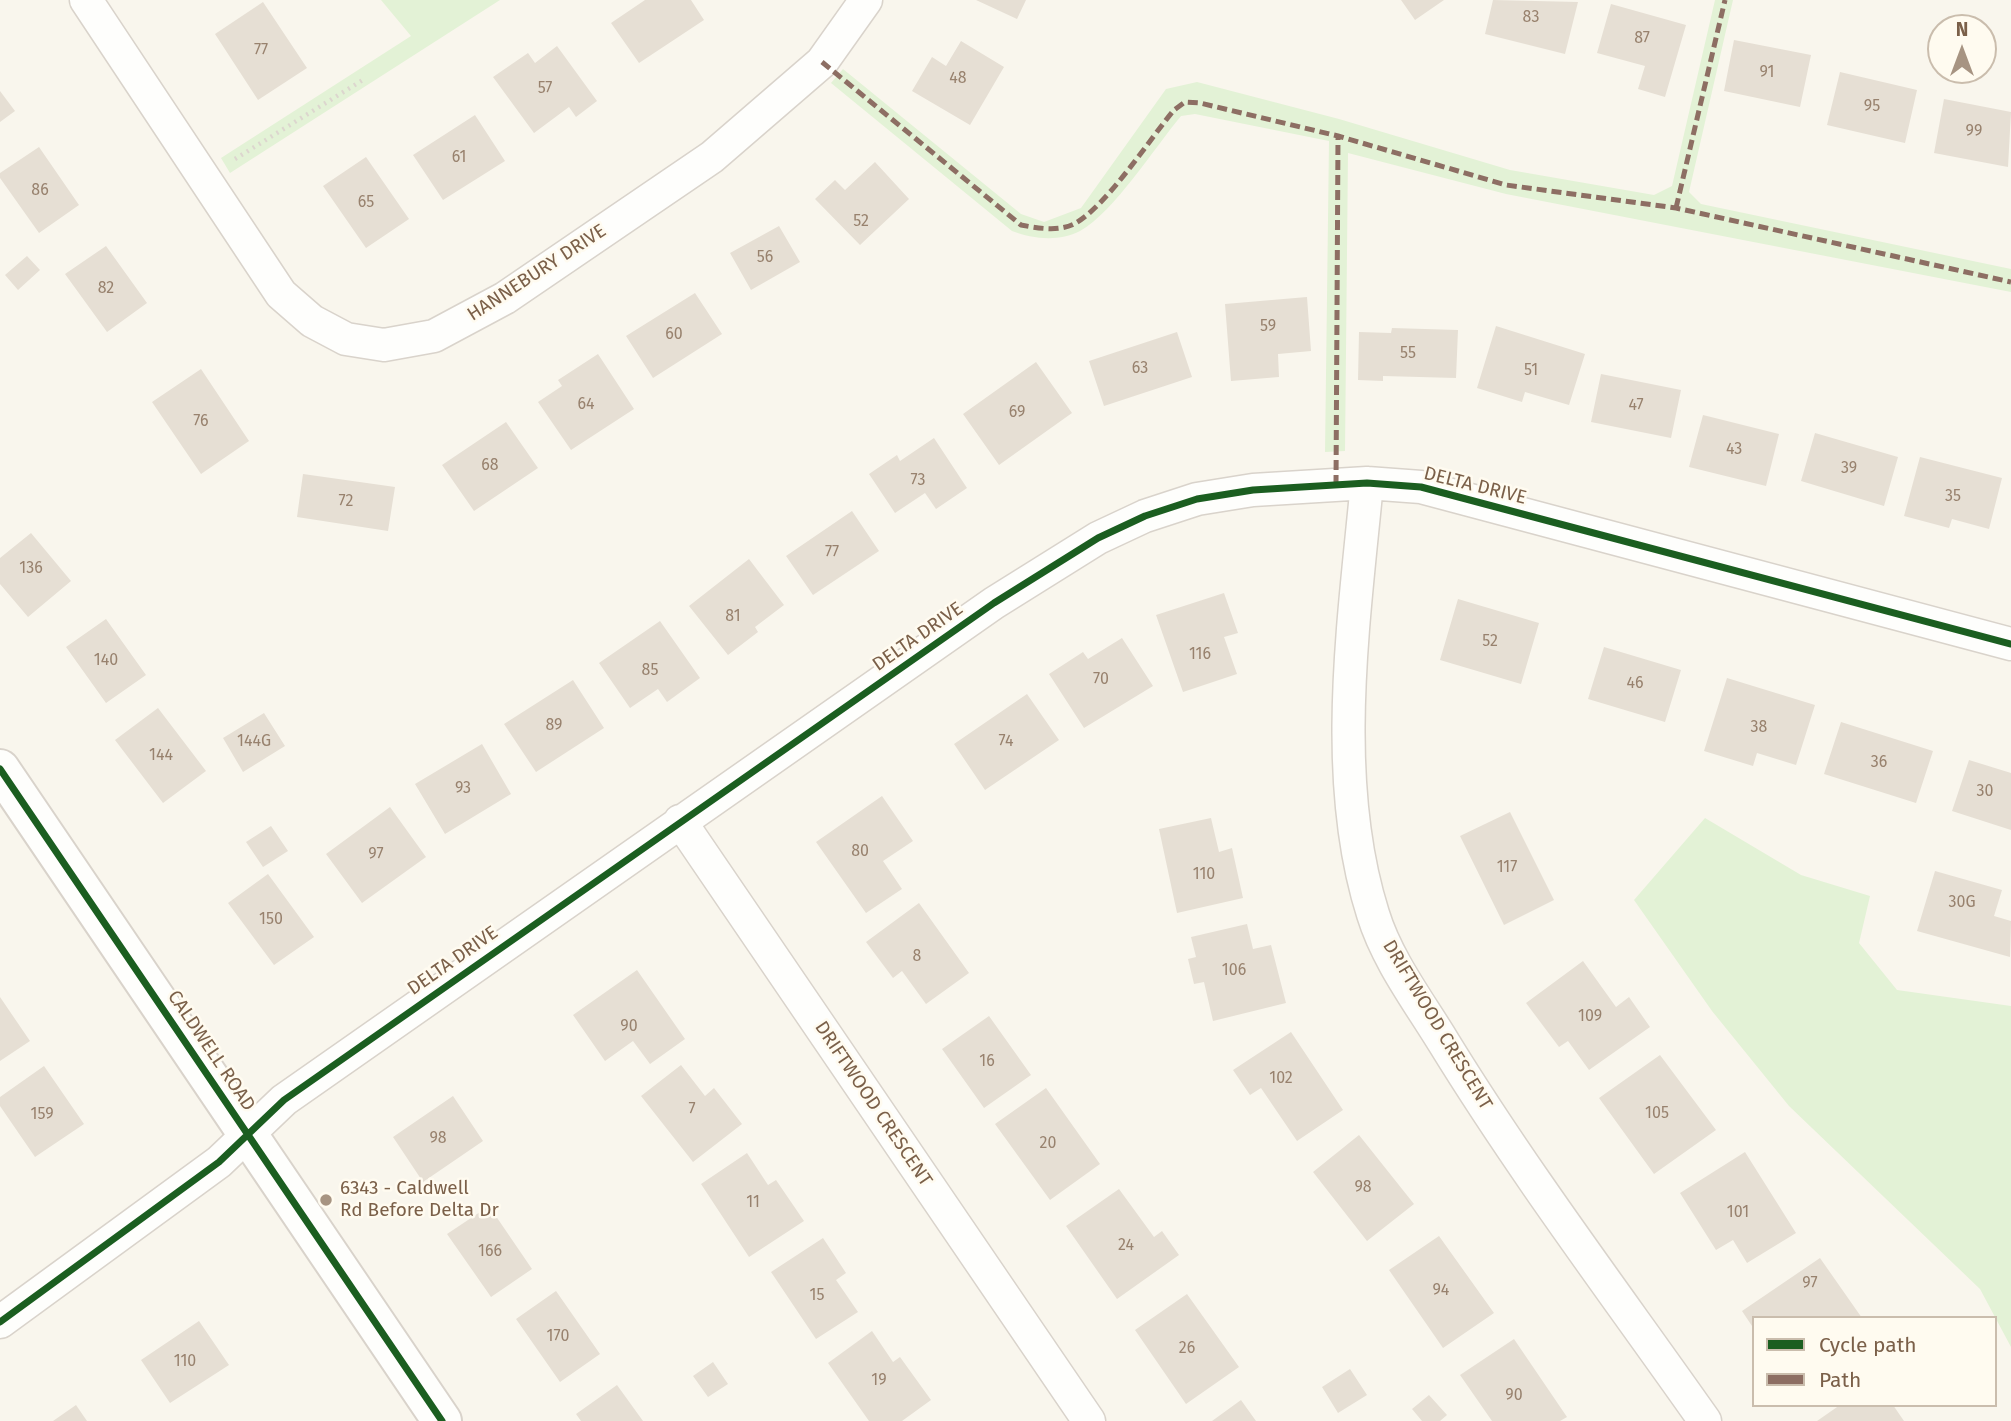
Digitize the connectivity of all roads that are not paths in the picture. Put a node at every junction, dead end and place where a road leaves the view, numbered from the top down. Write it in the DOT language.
graph roads {
  1 [pos="86,0"];
  2 [pos="866,0"];
  3 [pos="1367,484"];
  4 [pos="2011,644"];
  5 [pos="0,769"];
  6 [pos="680,821"];
  7 [pos="249,1134"];
  8 [pos="0,1322"];
  9 [pos="442,1421"];
  10 [pos="1089,1421"];
  11 [pos="1705,1421"];
  1 -- 2 [label="street, HANNEBURY DRIVE"];
  3 -- 4 [label="street, DELTA DRIVE"];
  3 -- 6 [label="street, DELTA DRIVE"];
  3 -- 11 [label="street, DRIFTWOOD CRESCENT"];
  5 -- 7 [label="street, CALDWELL ROAD"];
  6 -- 7 [label="street, DELTA DRIVE"];
  6 -- 10 [label="street, DRIFTWOOD CRESCENT"];
  7 -- 8 [label="street, DELTA DRIVE"];
  7 -- 9 [label="street, CALDWELL ROAD"];
}
